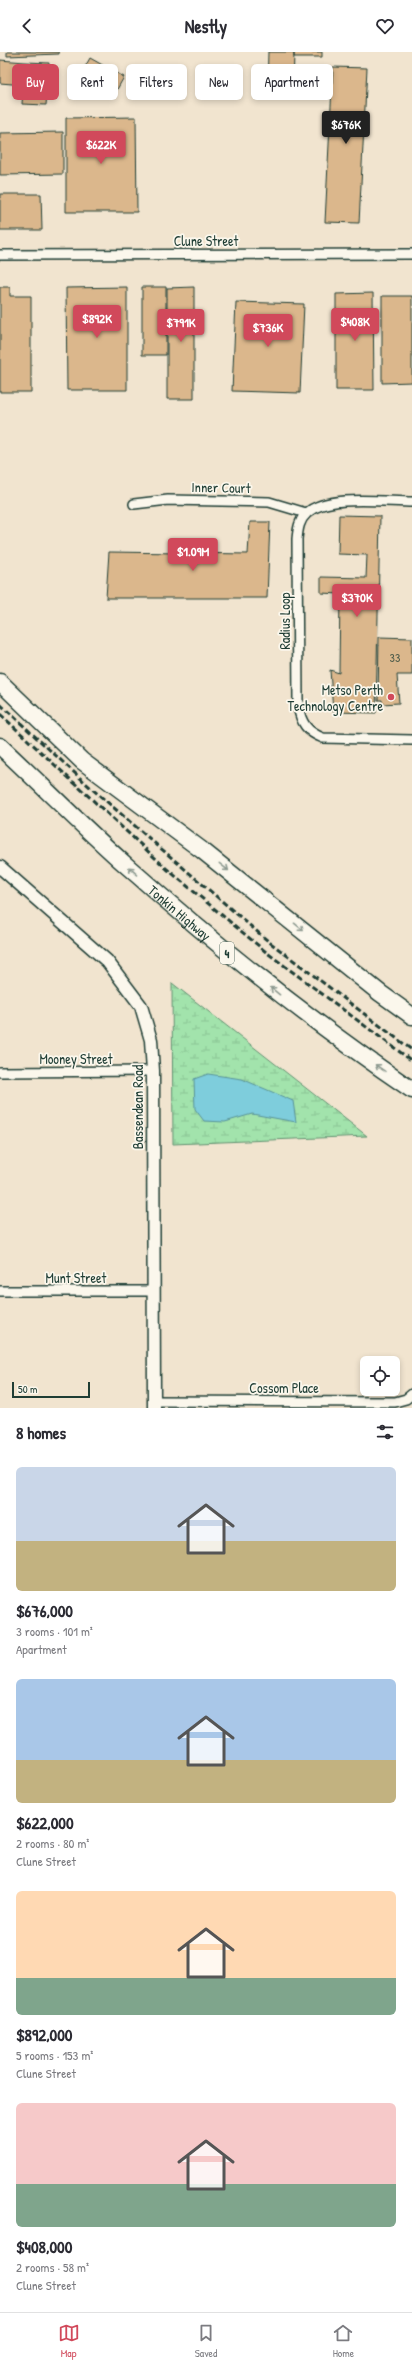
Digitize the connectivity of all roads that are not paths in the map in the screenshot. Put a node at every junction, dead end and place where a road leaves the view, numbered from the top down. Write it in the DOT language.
graph roads {
  1 [pos="412,254"];
  2 [pos="0,255"];
  3 [pos="412,502"];
  4 [pos="134,504"];
  5 [pos="306,513"];
  6 [pos="0,670"];
  7 [pos="0,682"];
  8 [pos="412,740"];
  9 [pos="0,746"];
  10 [pos="0,753"];
  11 [pos="57,798"];
  12 [pos="203,851"];
  13 [pos="0,867"];
  14 [pos="412,1016"];
  15 [pos="153,1071"];
  16 [pos="0,1072"];
  17 [pos="412,1090"];
  18 [pos="0,1291"];
  19 [pos="152,1291"];
  20 [pos="412,1394"];
  21 [pos="154,1404"];
  1 -- 2 [label="street, Clune Street"];
  3 -- 5 [label="street"];
  4 -- 5 [label="street, Inner Court"];
  5 -- 8 [label="street, Radius Loop"];
  6 -- 12 [label="highway"];
  7 -- 12 [label="highway"];
  9 -- 11 [label="highway, Tonkin Highway / 4"];
  10 -- 11 [label="highway"];
  17 -- 11 [label="highway, Tonkin Highway / 4, one-way"];
  12 -- 14 [label="highway, one-way"];
  13 -- 15 [label="street, Bassendean Road"];
  15 -- 16 [label="street, Mooney Street"];
  15 -- 19 [label="street, Bassendean Road"];
  18 -- 19 [label="street, Munt Street"];
  19 -- 21 [label="street, Bassendean Road"];
  20 -- 21 [label="street, Cossom Place"];
}
